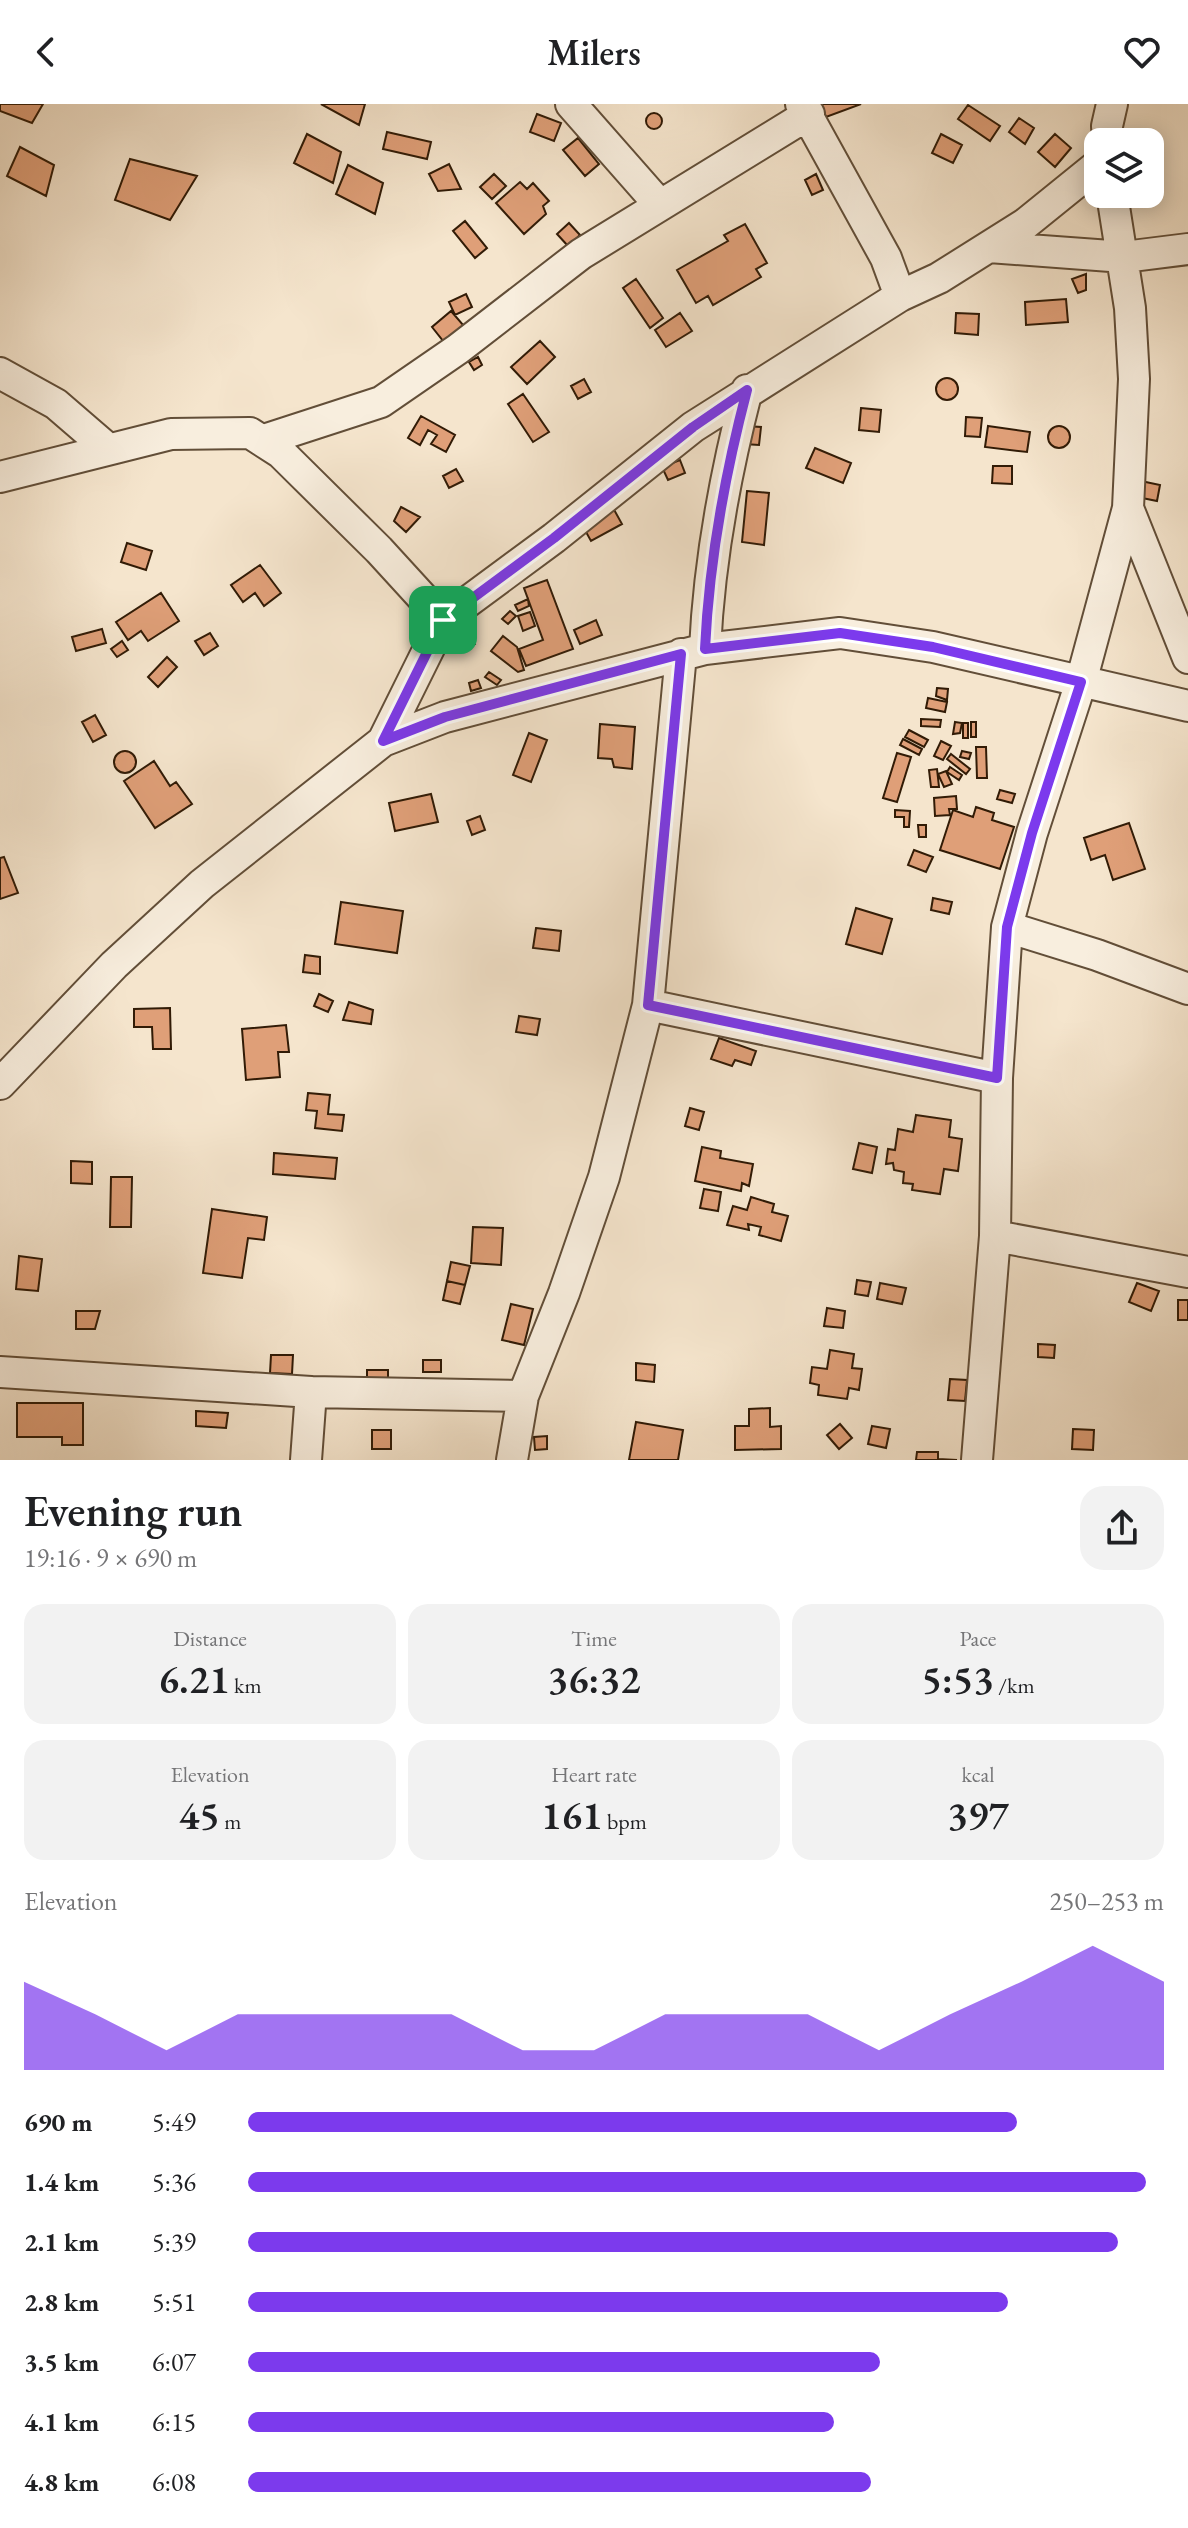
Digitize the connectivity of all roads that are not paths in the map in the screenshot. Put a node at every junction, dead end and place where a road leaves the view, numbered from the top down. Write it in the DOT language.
graph roads {
  1 [pos="571,104"];
  2 [pos="805,109"];
  3 [pos="1084,176"];
  4 [pos="658,203"];
  5 [pos="1115,208"];
  6 [pos="989,247"];
  7 [pos="1188,249"];
  8 [pos="1124,257"];
  9 [pos="900,296"];
  10 [pos="0,373"];
  11 [pos="747,390"];
  12 [pos="264,440"];
  13 [pos="107,448"];
  14 [pos="0,477"];
  15 [pos="1128,508"];
  16 [pos="443,620"];
  17 [pos="693,652"];
  18 [pos="1188,658"];
  19 [pos="1081,682"];
  20 [pos="1188,706"];
  21 [pos="383,741"];
  22 [pos="1007,927"];
  23 [pos="1188,989"];
  24 [pos="648,1005"];
  25 [pos="997,1078"];
  26 [pos="0,1084"];
  27 [pos="995,1236"];
  28 [pos="1188,1272"];
  29 [pos="0,1372"];
  30 [pos="311,1392"];
  31 [pos="523,1396"];
  32 [pos="306,1460"];
  33 [pos="512,1460"];
  34 [pos="977,1460"];
  1 -- 4 [label="street"];
  2 -- 4 [label="street"];
  2 -- 9 [label="street"];
  3 -- 6 [label="street"];
  4 -- 12 [label="street"];
  5 -- 8 [label="street"];
  6 -- 8 [label="street"];
  6 -- 9 [label="street"];
  7 -- 8 [label="street"];
  8 -- 15 [label="street"];
  9 -- 11 [label="street"];
  10 -- 13 [label="street"];
  11 -- 16 [label="street"];
  11 -- 17 [label="street"];
  12 -- 13 [label="street"];
  12 -- 16 [label="street"];
  13 -- 14 [label="street"];
  15 -- 18 [label="street"];
  15 -- 19 [label="street"];
  16 -- 21 [label="street"];
  17 -- 19 [label="street"];
  17 -- 21 [label="street"];
  17 -- 24 [label="street"];
  19 -- 20 [label="street"];
  19 -- 22 [label="street"];
  21 -- 26 [label="street"];
  22 -- 23 [label="street"];
  22 -- 25 [label="street"];
  24 -- 25 [label="street"];
  24 -- 31 [label="street"];
  25 -- 27 [label="street"];
  27 -- 28 [label="street"];
  27 -- 34 [label="street"];
  29 -- 30 [label="street"];
  30 -- 31 [label="street"];
  30 -- 32 [label="street"];
  31 -- 33 [label="street"];
}
